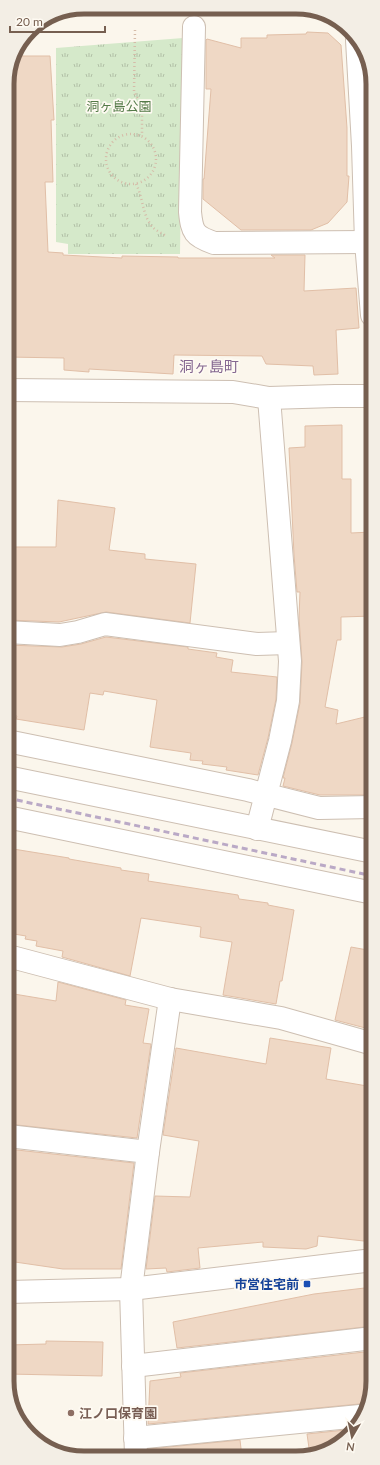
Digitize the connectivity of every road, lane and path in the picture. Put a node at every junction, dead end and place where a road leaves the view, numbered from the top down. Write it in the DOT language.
graph roads {
  1 [pos="194,27"];
  2 [pos="135,30"];
  3 [pos="357,49"];
  4 [pos="142,136"];
  5 [pos="136,184"];
  6 [pos="201,238"];
  7 [pos="366,242"];
  8 [pos="14,390"];
  9 [pos="366,396"];
  10 [pos="270,398"];
  11 [pos="14,632"];
  12 [pos="288,643"];
  13 [pos="14,742"];
  14 [pos="14,778"];
  15 [pos="265,795"];
  16 [pos="366,807"];
  17 [pos="14,819"];
  18 [pos="257,829"];
  19 [pos="366,851"];
  20 [pos="366,892"];
  21 [pos="14,958"];
  22 [pos="170,999"];
  23 [pos="366,1042"];
  24 [pos="14,1137"];
  25 [pos="148,1152"];
  26 [pos="366,1261"];
  27 [pos="131,1289"];
  28 [pos="14,1292"];
  29 [pos="366,1339"];
  30 [pos="133,1366"];
  31 [pos="357,1416"];
  32 [pos="136,1448"];
  1 -- 6 [label="street"];
  2 -- 4 [label="path"];
  3 -- 7 [label="street"];
  4 -- 5 [label="path"];
  4 -- 5 [label="path"];
  5 -- 6 [label="path"];
  6 -- 7 [label="street"];
  8 -- 10 [label="street"];
  9 -- 10 [label="street"];
  10 -- 12 [label="street"];
  11 -- 12 [label="street"];
  12 -- 15 [label="street"];
  13 -- 15 [label="street"];
  14 -- 18 [label="street"];
  15 -- 16 [label="street"];
  15 -- 18 [label="street"];
  17 -- 20 [label="street"];
  18 -- 19 [label="street"];
  21 -- 22 [label="street"];
  22 -- 23 [label="street"];
  22 -- 25 [label="street"];
  24 -- 25 [label="street"];
  25 -- 27 [label="street"];
  26 -- 27 [label="street"];
  27 -- 28 [label="street"];
  27 -- 30 [label="street"];
  29 -- 30 [label="street"];
  30 -- 32 [label="street"];
  31 -- 32 [label="street"];
}
